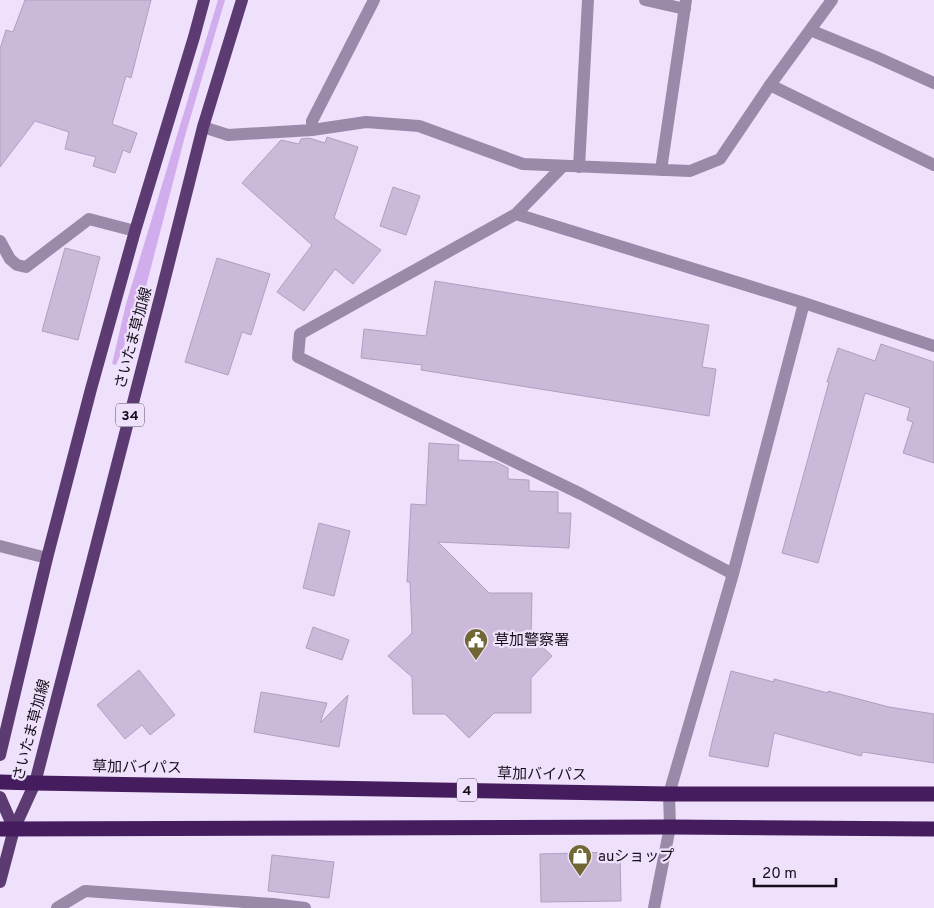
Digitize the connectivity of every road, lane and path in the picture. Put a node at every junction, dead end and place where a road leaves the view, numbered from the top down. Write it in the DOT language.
graph roads {
  1 [pos="204,0"];
  2 [pos="242,0"];
  3 [pos="374,0"];
  4 [pos="588,0"];
  5 [pos="645,0"];
  6 [pos="832,0"];
  7 [pos="685,4"];
  8 [pos="810,30"];
  9 [pos="934,83"];
  10 [pos="770,84"];
  11 [pos="203,127"];
  12 [pos="312,130"];
  13 [pos="934,164"];
  14 [pos="563,166"];
  15 [pos="579,167"];
  16 [pos="661,170"];
  17 [pos="516,214"];
  18 [pos="135,231"];
  19 [pos="0,241"];
  20 [pos="804,303"];
  21 [pos="934,346"];
  22 [pos="0,546"];
  23 [pos="47,558"];
  24 [pos="733,574"];
  25 [pos="0,755"];
  26 [pos="0,782"];
  27 [pos="35,783"];
  28 [pos="669,794"];
  29 [pos="934,794"];
  30 [pos="0,797"];
  31 [pos="670,827"];
  32 [pos="7,829"];
  33 [pos="934,829"];
  34 [pos="0,882"];
  35 [pos="273,906"];
  36 [pos="57,908"];
  37 [pos="305,908"];
  38 [pos="654,908"];
  1 -- 18 [label="main road, さいたま草加線"];
  2 -- 11 [label="main road, さいたま草加線 / 34"];
  3 -- 12 [label="street"];
  4 -- 15 [label="street"];
  5 -- 7 [label="street"];
  6 -- 8 [label="street"];
  7 -- 16 [label="street"];
  8 -- 9 [label="street"];
  8 -- 10 [label="street"];
  10 -- 13 [label="street"];
  10 -- 16 [label="street"];
  11 -- 12 [label="street"];
  11 -- 27 [label="main road, さいたま草加線 / 34"];
  12 -- 14 [label="street"];
  14 -- 15 [label="street"];
  14 -- 17 [label="street"];
  15 -- 16 [label="street"];
  17 -- 20 [label="street"];
  17 -- 24 [label="street"];
  18 -- 19 [label="street"];
  18 -- 23 [label="main road, さいたま草加線"];
  20 -- 21 [label="street"];
  20 -- 24 [label="street"];
  22 -- 23 [label="street"];
  23 -- 25 [label="main road, さいたま草加線"];
  24 -- 28 [label="street"];
  26 -- 27 [label="highway, 草加バイパス / 4"];
  27 -- 28 [label="highway, 草加バイパス / 4"];
  27 -- 32 [label="main road, さいたま草加線 / 34"];
  28 -- 29 [label="highway, 草加バイパス / 4"];
  28 -- 31 [label="street"];
  30 -- 32 [label="main road, さいたま草加線"];
  31 -- 32 [label="highway"];
  31 -- 33 [label="highway"];
  31 -- 38 [label="street"];
  32 -- 34 [label="main road, さいたま草加線 / 34"];
  35 -- 36 [label="street"];
  35 -- 37 [label="street"];
}
